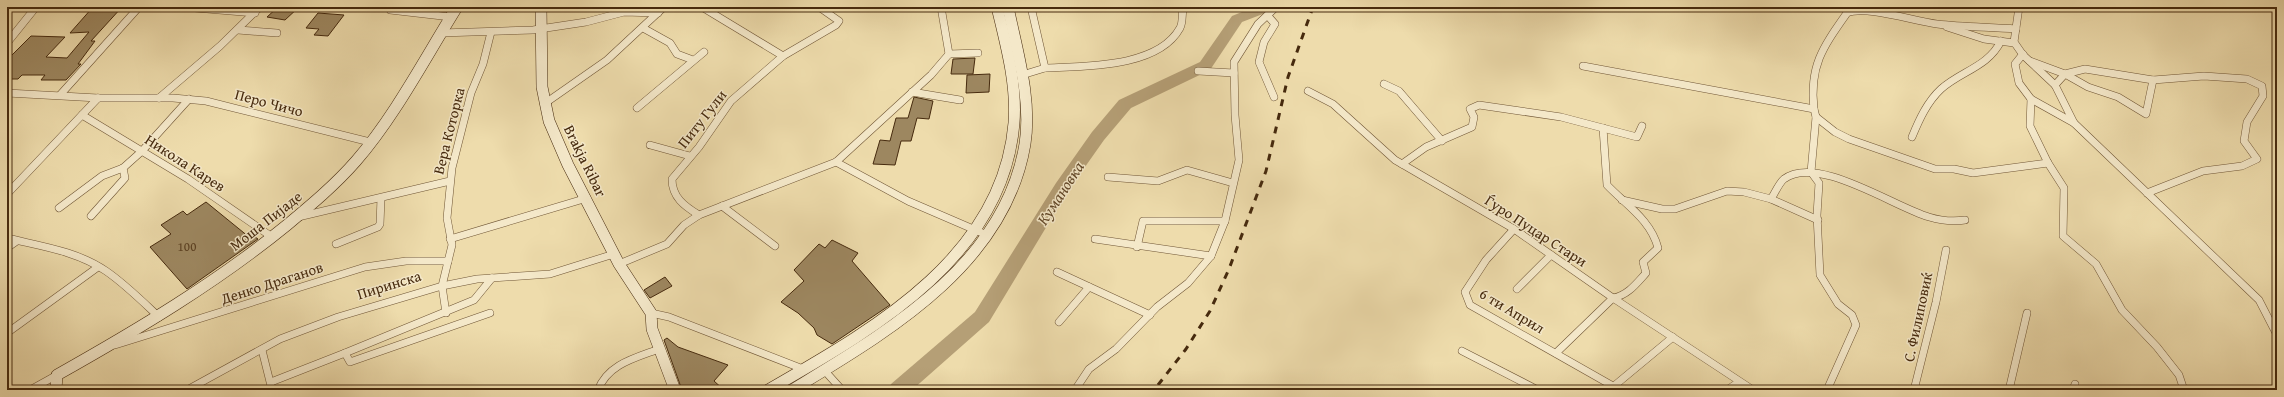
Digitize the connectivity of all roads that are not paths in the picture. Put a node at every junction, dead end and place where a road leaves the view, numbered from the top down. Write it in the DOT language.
graph roads {
  1 [pos="36,7"];
  2 [pos="139,7"];
  3 [pos="184,7"];
  4 [pos="389,7"];
  5 [pos="541,7"];
  6 [pos="664,7"];
  7 [pos="702,7"];
  8 [pos="819,7"];
  9 [pos="941,7"];
  10 [pos="997,7"];
  11 [pos="1008,7"];
  12 [pos="1031,7"];
  13 [pos="1183,7"];
  14 [pos="1276,7"];
  15 [pos="2019,7"];
  16 [pos="257,10"];
  17 [pos="454,12"];
  18 [pos="658,13"];
  19 [pos="1268,16"];
  20 [pos="1937,24"];
  21 [pos="542,28"];
  22 [pos="643,28"];
  23 [pos="2016,29"];
  24 [pos="238,30"];
  25 [pos="491,32"];
  26 [pos="277,33"];
  27 [pos="441,33"];
  28 [pos="2001,41"];
  29 [pos="7,43"];
  30 [pos="2014,43"];
  31 [pos="704,52"];
  32 [pos="978,53"];
  33 [pos="949,54"];
  34 [pos="2023,54"];
  35 [pos="783,56"];
  36 [pos="693,60"];
  37 [pos="2030,61"];
  38 [pos="1583,66"];
  39 [pos="1045,68"];
  40 [pos="1198,71"];
  41 [pos="1234,73"];
  42 [pos="2065,74"];
  43 [pos="1022,75"];
  44 [pos="2153,80"];
  45 [pos="1384,84"];
  46 [pos="2056,85"];
  47 [pos="1308,91"];
  48 [pos="912,92"];
  49 [pos="7,93"];
  50 [pos="60,95"];
  51 [pos="1274,97"];
  52 [pos="98,98"];
  53 [pos="159,98"];
  54 [pos="2031,99"];
  55 [pos="189,100"];
  56 [pos="960,100"];
  57 [pos="544,104"];
  58 [pos="637,108"];
  59 [pos="1815,113"];
  60 [pos="82,115"];
  61 [pos="2074,123"];
  62 [pos="1642,126"];
  63 [pos="1603,128"];
  64 [pos="1912,137"];
  65 [pos="1442,141"];
  66 [pos="370,142"];
  67 [pos="650,145"];
  68 [pos="142,151"];
  69 [pos="690,156"];
  70 [pos="836,162"];
  71 [pos="2048,163"];
  72 [pos="1402,164"];
  73 [pos="123,168"];
  74 [pos="1811,172"];
  75 [pos="1108,178"];
  76 [pos="450,181"];
  77 [pos="1233,183"];
  78 [pos="2147,193"];
  79 [pos="7,194"];
  80 [pos="381,198"];
  81 [pos="586,198"];
  82 [pos="1770,199"];
  83 [pos="1622,200"];
  84 [pos="722,206"];
  85 [pos="59,208"];
  86 [pos="699,215"];
  87 [pos="91,216"];
  88 [pos="298,218"];
  89 [pos="1818,220"];
  90 [pos="1965,220"];
  91 [pos="1225,221"];
  92 [pos="1514,229"];
  93 [pos="975,231"];
  94 [pos="987,235"];
  95 [pos="7,238"];
  96 [pos="272,238"];
  97 [pos="450,239"];
  98 [pos="1095,239"];
  99 [pos="17,240"];
  100 [pos="336,244"];
  101 [pos="775,246"];
  102 [pos="1137,247"];
  103 [pos="7,248"];
  104 [pos="1946,250"];
  105 [pos="614,254"];
  106 [pos="1551,255"];
  107 [pos="1211,256"];
  108 [pos="448,261"];
  109 [pos="619,264"];
  110 [pos="98,267"];
  111 [pos="1057,272"];
  112 [pos="492,278"];
  113 [pos="442,286"];
  114 [pos="1089,287"];
  115 [pos="1517,289"];
  116 [pos="1613,298"];
  117 [pos="446,313"];
  118 [pos="490,313"];
  119 [pos="651,313"];
  120 [pos="2027,313"];
  121 [pos="1150,315"];
  122 [pos="159,317"];
  123 [pos="1060,322"];
  124 [pos="7,333"];
  125 [pos="2277,335"];
  126 [pos="1673,337"];
  127 [pos="107,348"];
  128 [pos="659,349"];
  129 [pos="262,350"];
  130 [pos="1462,351"];
  131 [pos="1556,352"];
  132 [pos="345,353"];
  133 [pos="803,369"];
  134 [pos="824,370"];
  135 [pos="57,375"];
  136 [pos="1739,382"];
  137 [pos="272,386"];
  138 [pos="1617,388"];
  139 [pos="30,390"];
  140 [pos="56,390"];
  141 [pos="188,390"];
  142 [pos="598,390"];
  143 [pos="675,390"];
  144 [pos="768,390"];
  145 [pos="792,390"];
  146 [pos="842,390"];
  147 [pos="1075,390"];
  148 [pos="1538,390"];
  149 [pos="1728,390"];
  150 [pos="1753,390"];
  151 [pos="1827,390"];
  152 [pos="1914,390"];
  153 [pos="2008,390"];
  154 [pos="2184,390"];
  1 -- 29 [label="street"];
  2 -- 50 [label="street"];
  3 -- 16 [label="street"];
  4 -- 17 [label="street"];
  5 -- 21 [label="street, Brakja Ribar"];
  6 -- 18 [label="street"];
  7 -- 35 [label="street"];
  8 -- 35 [label="street, Питу Гули"];
  9 -- 33 [label="street"];
  10 -- 93 [label="street"];
  11 -- 43 [label="street"];
  12 -- 39 [label="street"];
  13 -- 39 [label="street"];
  14 -- 19 [label="street"];
  15 -- 23 [label="street"];
  16 -- 24 [label="street"];
  17 -- 27 [label="street, Моша Пијаде"];
  18 -- 21 [label="street"];
  18 -- 22 [label="street"];
  19 -- 41 [label="street"];
  19 -- 51 [label="street"];
  20 -- 23 [label="street"];
  20 -- 28 [label="street"];
  20 -- 59 [label="street"];
  21 -- 25 [label="street"];
  21 -- 57 [label="street, Brakja Ribar"];
  22 -- 36 [label="street"];
  22 -- 57 [label="street"];
  23 -- 30 [label="street"];
  24 -- 26 [label="street"];
  24 -- 53 [label="street"];
  25 -- 27 [label="street"];
  25 -- 76 [label="street, Вера Которка"];
  27 -- 66 [label="street, Моша Пијаде"];
  28 -- 30 [label="street"];
  28 -- 64 [label="street"];
  30 -- 34 [label="street"];
  31 -- 36 [label="street"];
  32 -- 33 [label="street"];
  33 -- 48 [label="street"];
  34 -- 37 [label="street"];
  34 -- 54 [label="street"];
  35 -- 69 [label="street, Питу Гули"];
  36 -- 58 [label="street"];
  37 -- 42 [label="street"];
  37 -- 46 [label="street"];
  38 -- 59 [label="street"];
  39 -- 43 [label="street"];
  40 -- 41 [label="street"];
  41 -- 77 [label="street"];
  42 -- 44 [label="street"];
  42 -- 44 [label="street"];
  42 -- 46 [label="street"];
  43 -- 94 [label="street"];
  44 -- 78 [label="street"];
  45 -- 65 [label="street"];
  46 -- 61 [label="street"];
  47 -- 72 [label="street, Ѓуро Пуцар Стари"];
  48 -- 56 [label="street"];
  48 -- 70 [label="street"];
  49 -- 50 [label="street"];
  50 -- 52 [label="street"];
  52 -- 53 [label="street, Перо Чичо"];
  52 -- 60 [label="street"];
  53 -- 55 [label="street, Перо Чичо"];
  54 -- 61 [label="street"];
  54 -- 71 [label="street"];
  55 -- 66 [label="street, Перо Чичо"];
  55 -- 68 [label="street"];
  57 -- 81 [label="street, Brakja Ribar"];
  59 -- 71 [label="street"];
  59 -- 74 [label="street"];
  60 -- 68 [label="street, Никола Карев"];
  60 -- 79 [label="street"];
  61 -- 78 [label="street"];
  62 -- 63 [label="street"];
  63 -- 65 [label="street"];
  63 -- 83 [label="street"];
  65 -- 72 [label="street"];
  66 -- 88 [label="street, Моша Пијаде"];
  67 -- 69 [label="street"];
  68 -- 73 [label="street"];
  68 -- 96 [label="street, Никола Карев"];
  69 -- 86 [label="street, Питу Гули"];
  70 -- 84 [label="street"];
  70 -- 93 [label="street"];
  71 -- 154 [label="street"];
  72 -- 92 [label="street, Ѓуро Пуцар Стари"];
  73 -- 85 [label="street"];
  73 -- 87 [label="street"];
  74 -- 82 [label="street"];
  74 -- 89 [label="street"];
  74 -- 90 [label="street"];
  75 -- 77 [label="street"];
  76 -- 80 [label="street"];
  76 -- 97 [label="street, Вера Которка"];
  77 -- 91 [label="street"];
  78 -- 125 [label="street"];
  80 -- 88 [label="street"];
  80 -- 100 [label="street"];
  81 -- 97 [label="street"];
  81 -- 105 [label="street, Brakja Ribar"];
  82 -- 83 [label="street"];
  82 -- 89 [label="street"];
  83 -- 116 [label="street"];
  84 -- 86 [label="street"];
  84 -- 101 [label="street"];
  86 -- 109 [label="street"];
  88 -- 96 [label="street, Моша Пијаде"];
  89 -- 151 [label="street"];
  91 -- 102 [label="street"];
  91 -- 107 [label="street"];
  92 -- 106 [label="street, Ѓуро Пуцар Стари"];
  92 -- 131 [label="street, 6 ти Април"];
  93 -- 94 [label="street"];
  93 -- 133 [label="street"];
  94 -- 134 [label="street"];
  95 -- 99 [label="street"];
  96 -- 122 [label="street, Моша Пијаде"];
  97 -- 108 [label="street, Вера Которка"];
  98 -- 102 [label="street"];
  99 -- 103 [label="street"];
  99 -- 110 [label="street"];
  102 -- 107 [label="street"];
  104 -- 152 [label="street, С. Филиповиќ"];
  105 -- 109 [label="street, Brakja Ribar"];
  105 -- 112 [label="street, Пиринска"];
  106 -- 115 [label="street"];
  106 -- 116 [label="street, Ѓуро Пуцар Стари"];
  107 -- 121 [label="street"];
  108 -- 113 [label="street, Вера Которка"];
  108 -- 127 [label="street, Денко Драганов"];
  109 -- 119 [label="street, Brakja Ribar"];
  110 -- 122 [label="street"];
  110 -- 124 [label="street"];
  111 -- 114 [label="street"];
  112 -- 113 [label="street, Пиринска"];
  112 -- 117 [label="street"];
  113 -- 117 [label="street"];
  113 -- 129 [label="street, Пиринска"];
  114 -- 121 [label="street"];
  114 -- 123 [label="street"];
  116 -- 126 [label="street, Ѓуро Пуцар Стари"];
  116 -- 131 [label="street"];
  117 -- 132 [label="street"];
  118 -- 132 [label="street"];
  119 -- 128 [label="street"];
  119 -- 133 [label="street"];
  120 -- 153 [label="street"];
  121 -- 147 [label="street"];
  122 -- 127 [label="street, Моша Пијаде"];
  126 -- 136 [label="street, Ѓуро Пуцар Стари"];
  126 -- 138 [label="street"];
  127 -- 135 [label="street, Моша Пијаде"];
  128 -- 142 [label="street"];
  128 -- 143 [label="street"];
  129 -- 137 [label="street"];
  129 -- 141 [label="street, Пиринска"];
  130 -- 148 [label="street"];
  131 -- 138 [label="street, 6 ти Април"];
  132 -- 137 [label="street"];
  133 -- 144 [label="street"];
  134 -- 145 [label="street"];
  134 -- 146 [label="street"];
  135 -- 139 [label="street, Моша Пијаде"];
  135 -- 140 [label="street"];
  136 -- 149 [label="street"];
  136 -- 150 [label="street, Ѓуро Пуцар Стари"];
}
